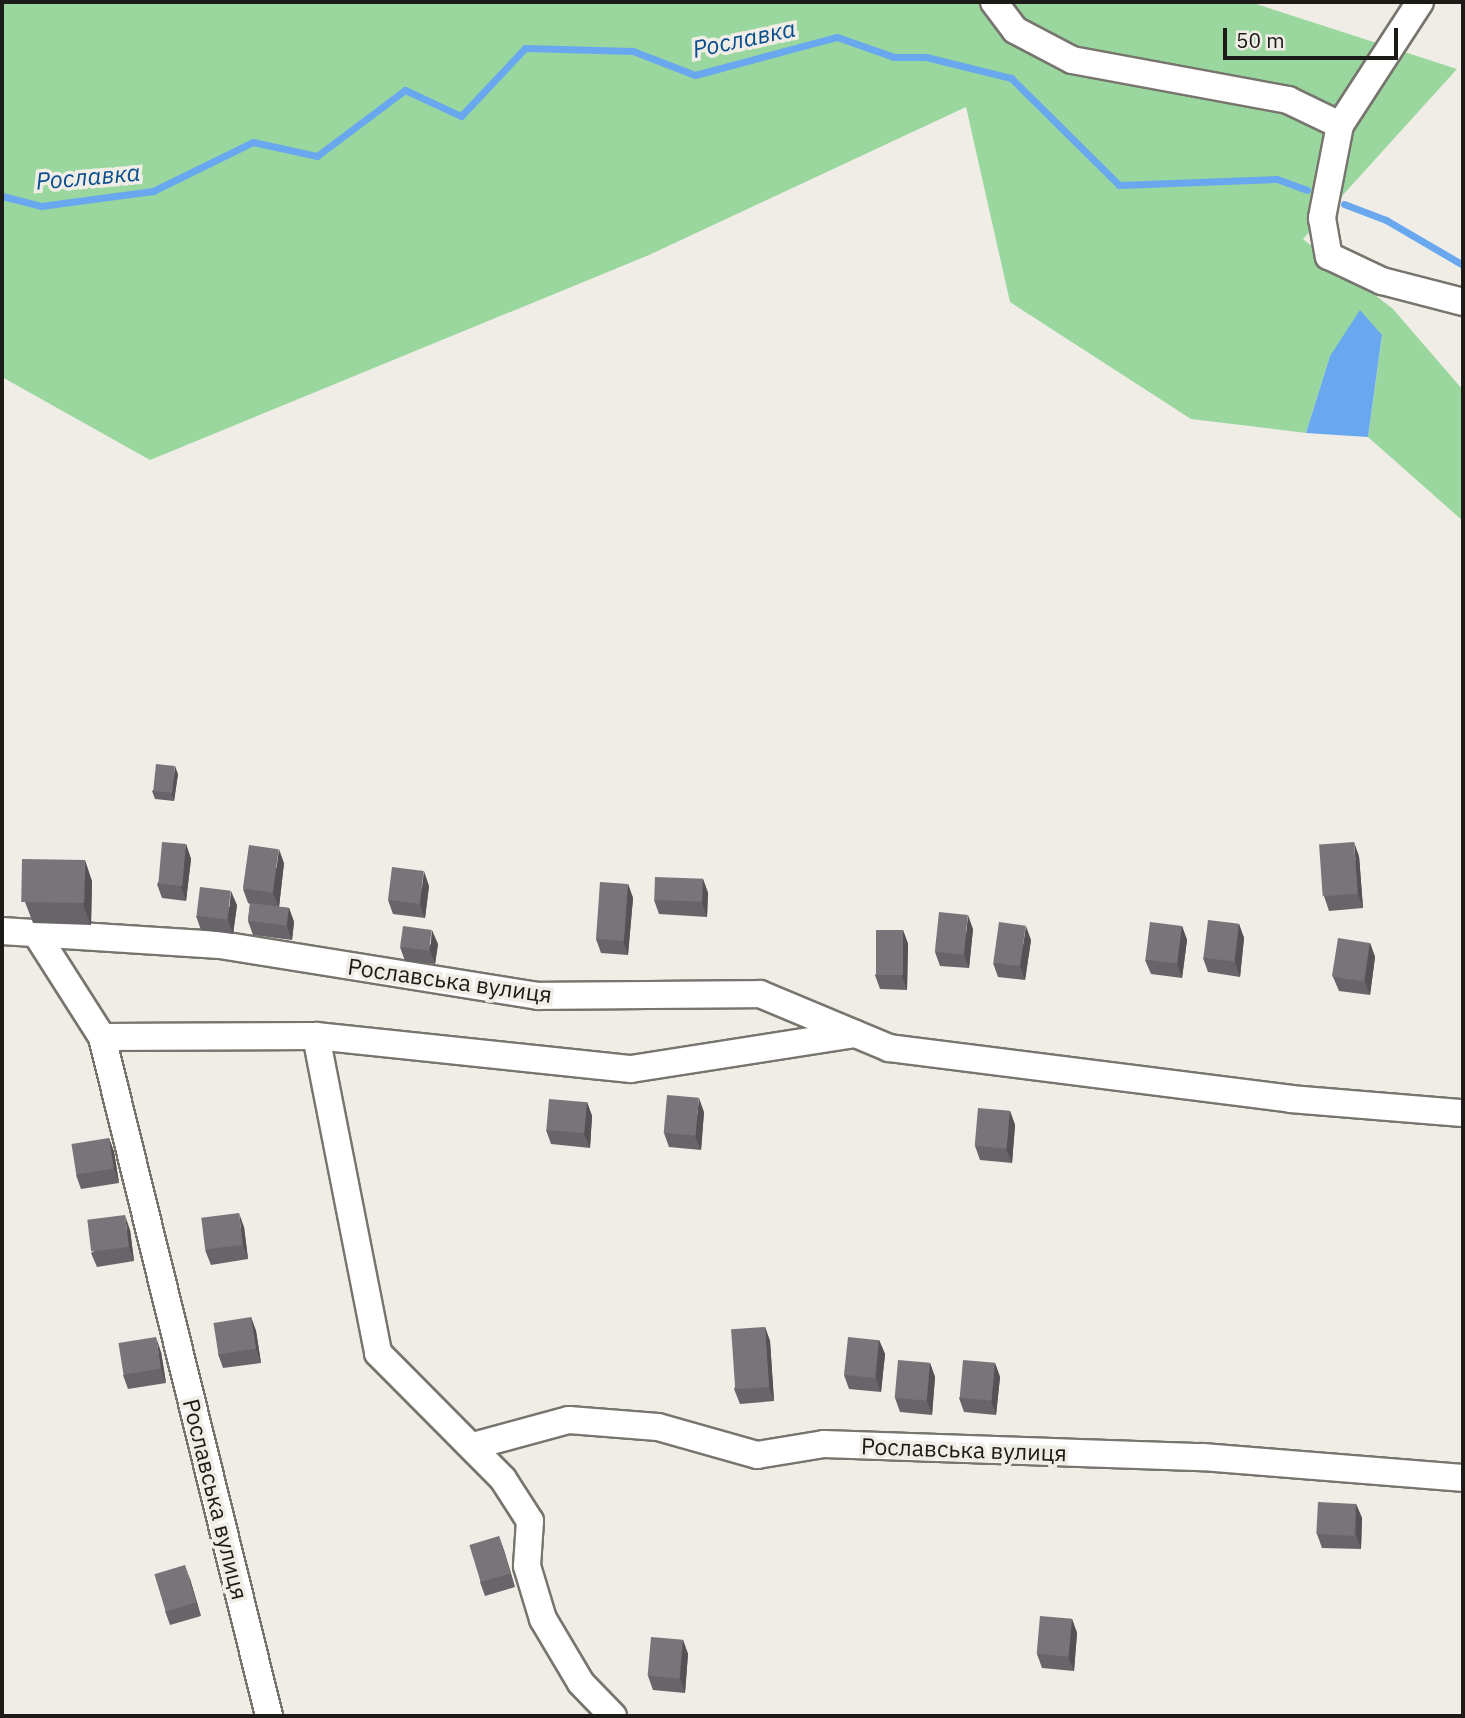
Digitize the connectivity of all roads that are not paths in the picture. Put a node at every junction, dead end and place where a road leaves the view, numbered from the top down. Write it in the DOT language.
graph roads {
  1 [pos="994,2"];
  2 [pos="1420,2"];
  3 [pos="1340,125"];
  4 [pos="1463,302"];
  5 [pos="2,931"];
  6 [pos="37,935"];
  7 [pos="857,1034"];
  8 [pos="316,1036"];
  9 [pos="102,1037"];
  10 [pos="1463,1113"];
  11 [pos="473,1446"];
  12 [pos="1463,1478"];
  13 [pos="269,1716"];
  14 [pos="614,1716"];
  1 -- 3 [label="street"];
  2 -- 3 [label="street"];
  3 -- 4 [label="street"];
  5 -- 6 [label="street, Рославська вулиця"];
  6 -- 7 [label="street, Рославська вулиця"];
  6 -- 9 [label="street, Рославська вулиця"];
  7 -- 8 [label="street"];
  7 -- 10 [label="street, Рославська вулиця"];
  8 -- 9 [label="street"];
  8 -- 11 [label="street"];
  9 -- 13 [label="street, Рославська вулиця"];
  11 -- 12 [label="street, Рославська вулиця"];
  11 -- 14 [label="street"];
}
